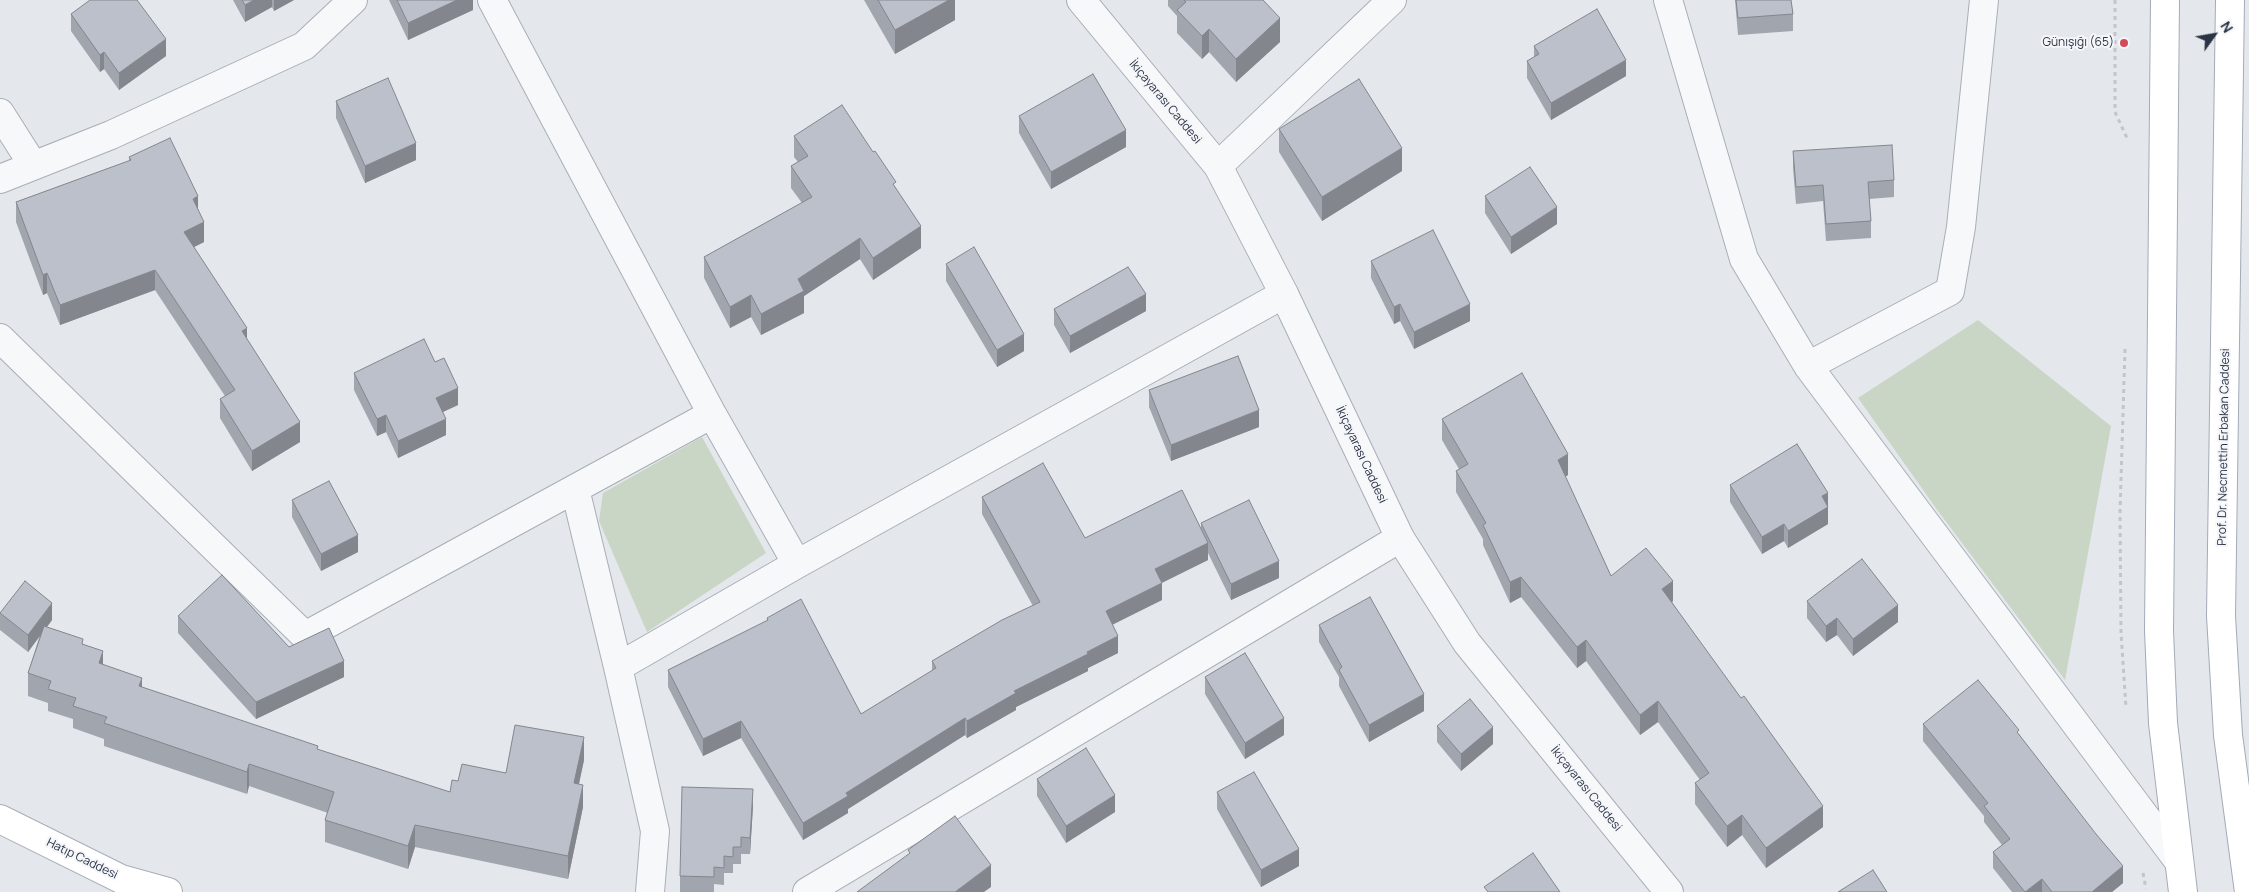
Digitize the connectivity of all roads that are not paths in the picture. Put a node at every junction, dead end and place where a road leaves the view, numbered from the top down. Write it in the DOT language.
graph roads {
  1 [pos="353,0"];
  2 [pos="492,0"];
  3 [pos="1081,0"];
  4 [pos="1392,0"];
  5 [pos="1668,0"];
  6 [pos="1984,0"];
  7 [pos="2165,0"];
  8 [pos="2230,0"];
  9 [pos="0,113"];
  10 [pos="32,165"];
  11 [pos="1218,166"];
  12 [pos="0,179"];
  13 [pos="1284,294"];
  14 [pos="0,338"];
  15 [pos="1808,366"];
  16 [pos="712,414"];
  17 [pos="575,489"];
  18 [pos="1400,538"];
  19 [pos="798,564"];
  20 [pos="618,667"];
  21 [pos="0,819"];
  22 [pos="2177,858"];
  23 [pos="168,892"];
  24 [pos="650,892"];
  25 [pos="807,892"];
  26 [pos="1669,892"];
  27 [pos="2183,892"];
  28 [pos="2249,892"];
  1 -- 10 [label="street"];
  2 -- 16 [label="street"];
  3 -- 11 [label="street, İkiçayarası Caddesi"];
  4 -- 11 [label="street"];
  5 -- 15 [label="street"];
  6 -- 15 [label="street"];
  7 -- 22 [label="main road"];
  8 -- 28 [label="main road, Prof. Dr. Necmettin Erbakan Caddesi"];
  9 -- 10 [label="street"];
  10 -- 12 [label="street"];
  11 -- 13 [label="street, İkiçayarası Caddesi"];
  13 -- 18 [label="street, İkiçayarası Caddesi"];
  13 -- 19 [label="street"];
  14 -- 17 [label="street"];
  15 -- 22 [label="street"];
  16 -- 17 [label="street"];
  16 -- 19 [label="street"];
  17 -- 20 [label="street"];
  18 -- 25 [label="street"];
  18 -- 26 [label="street, İkiçayarası Caddesi"];
  19 -- 20 [label="street"];
  20 -- 24 [label="street"];
  21 -- 23 [label="main road, Hatıp Caddesi"];
  22 -- 27 [label="main road"];
}
